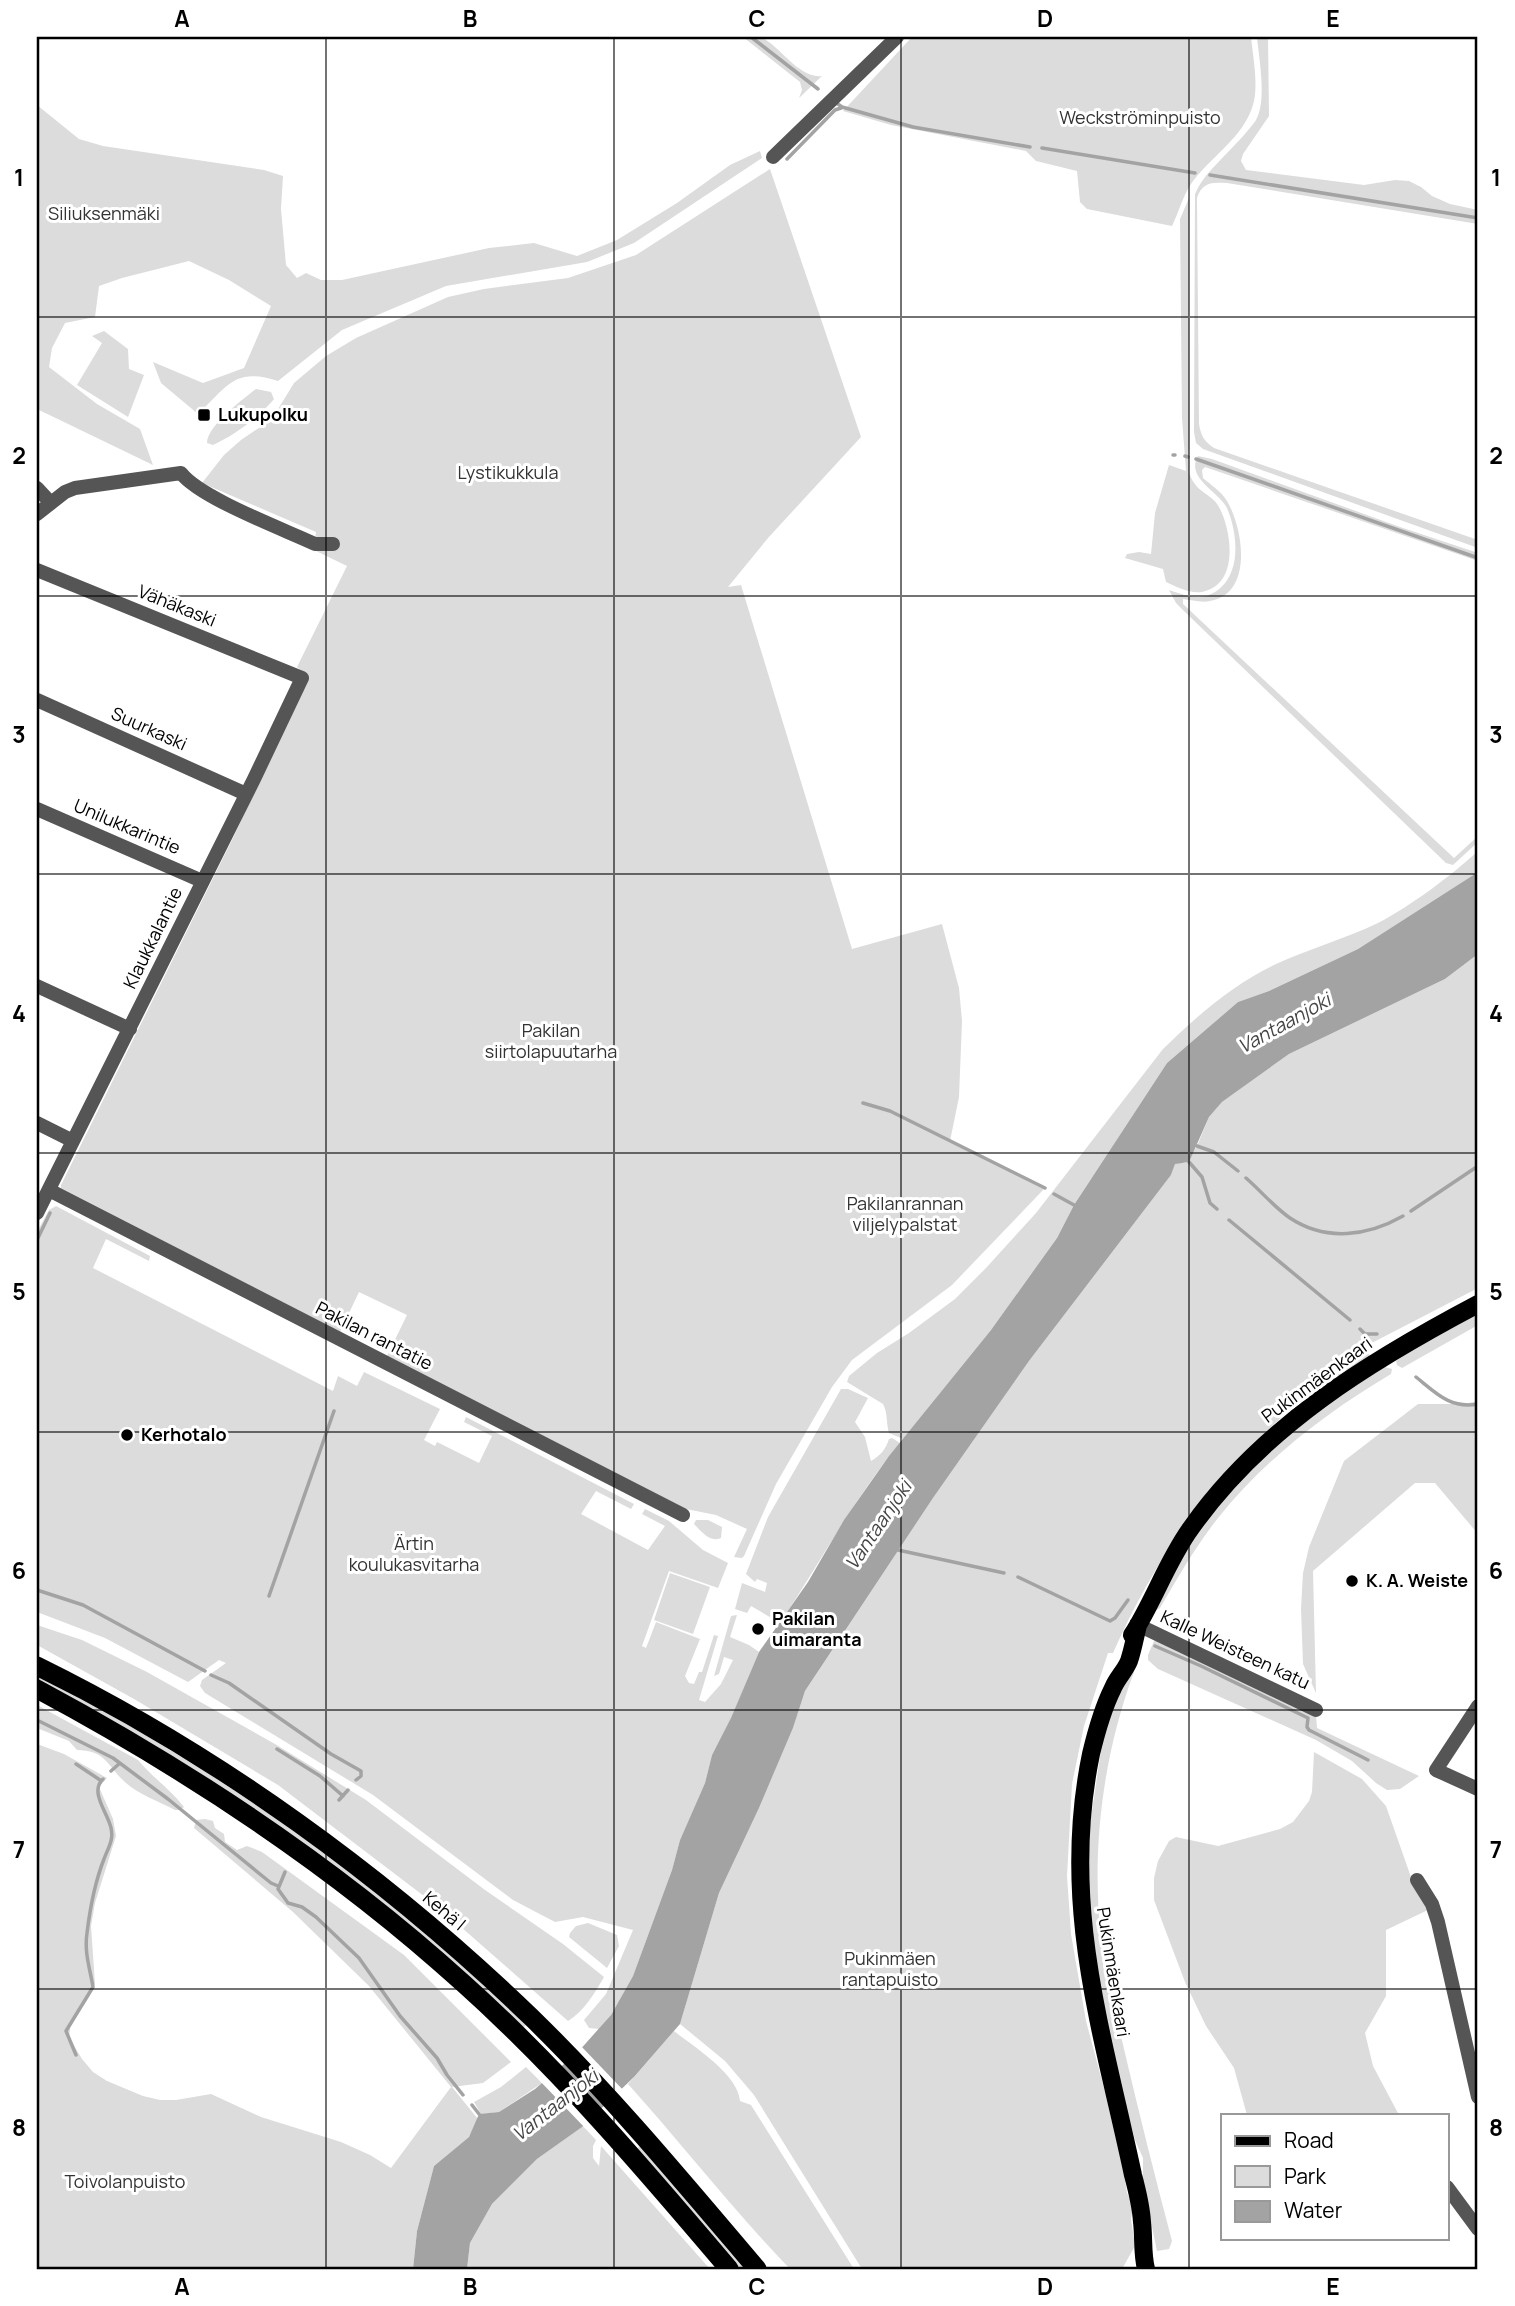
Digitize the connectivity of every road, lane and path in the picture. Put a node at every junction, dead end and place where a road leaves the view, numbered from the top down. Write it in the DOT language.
graph roads {
  1 [pos="897,37"];
  2 [pos="773,157"];
  3 [pos="37,488"];
  4 [pos="50,502"];
  5 [pos="37,514"];
  6 [pos="333,544"];
  7 [pos="37,570"];
  8 [pos="302,678"];
  9 [pos="37,699"];
  10 [pos="246,794"];
  11 [pos="37,809"];
  12 [pos="202,881"];
  13 [pos="37,986"];
  14 [pos="130,1029"];
  15 [pos="37,1123"];
  16 [pos="73,1141"];
  17 [pos="49,1190"];
  18 [pos="37,1213"];
  19 [pos="1478,1304"];
  20 [pos="682,1515"];
  21 [pos="1138,1625"];
  22 [pos="37,1666"];
  23 [pos="37,1689"];
  24 [pos="1478,1706"];
  25 [pos="1316,1710"];
  26 [pos="1478,1789"];
  27 [pos="1417,1880"];
  28 [pos="1478,2097"];
  29 [pos="1448,2188"];
  30 [pos="1142,2222"];
  31 [pos="1478,2229"];
  32 [pos="729,2269"];
  33 [pos="757,2269"];
  34 [pos="1146,2269"];
  35 [pos="1155,2269"];
  1 -- 2 [label="street"];
  3 -- 4 [label="street"];
  4 -- 5 [label="street"];
  4 -- 6 [label="street"];
  7 -- 8 [label="street, Vähäkaski"];
  8 -- 10 [label="street, Klaukkalantie"];
  9 -- 10 [label="street, Suurkaski"];
  10 -- 12 [label="street, Klaukkalantie"];
  11 -- 12 [label="street, Unilukkarintie"];
  12 -- 14 [label="street, Klaukkalantie"];
  13 -- 14 [label="street"];
  14 -- 16 [label="street, Klaukkalantie"];
  15 -- 16 [label="street"];
  16 -- 17 [label="street, Klaukkalantie"];
  17 -- 18 [label="street, Klaukkalantie"];
  17 -- 20 [label="street, Pakilan rantatie"];
  19 -- 21 [label="main road, Pukinmäenkaari"];
  21 -- 25 [label="street, Kalle Weisteen katu"];
  21 -- 30 [label="main road, Pukinmäenkaari"];
  22 -- 33 [label="highway, Kehä I"];
  23 -- 32 [label="highway"];
  24 -- 26 [label="street"];
  27 -- 28 [label="street"];
  29 -- 31 [label="street"];
  30 -- 34 [label="main road, Pukinmäenkaari"];
  30 -- 35 [label="main road, Pukinmäenkaari"];
}
